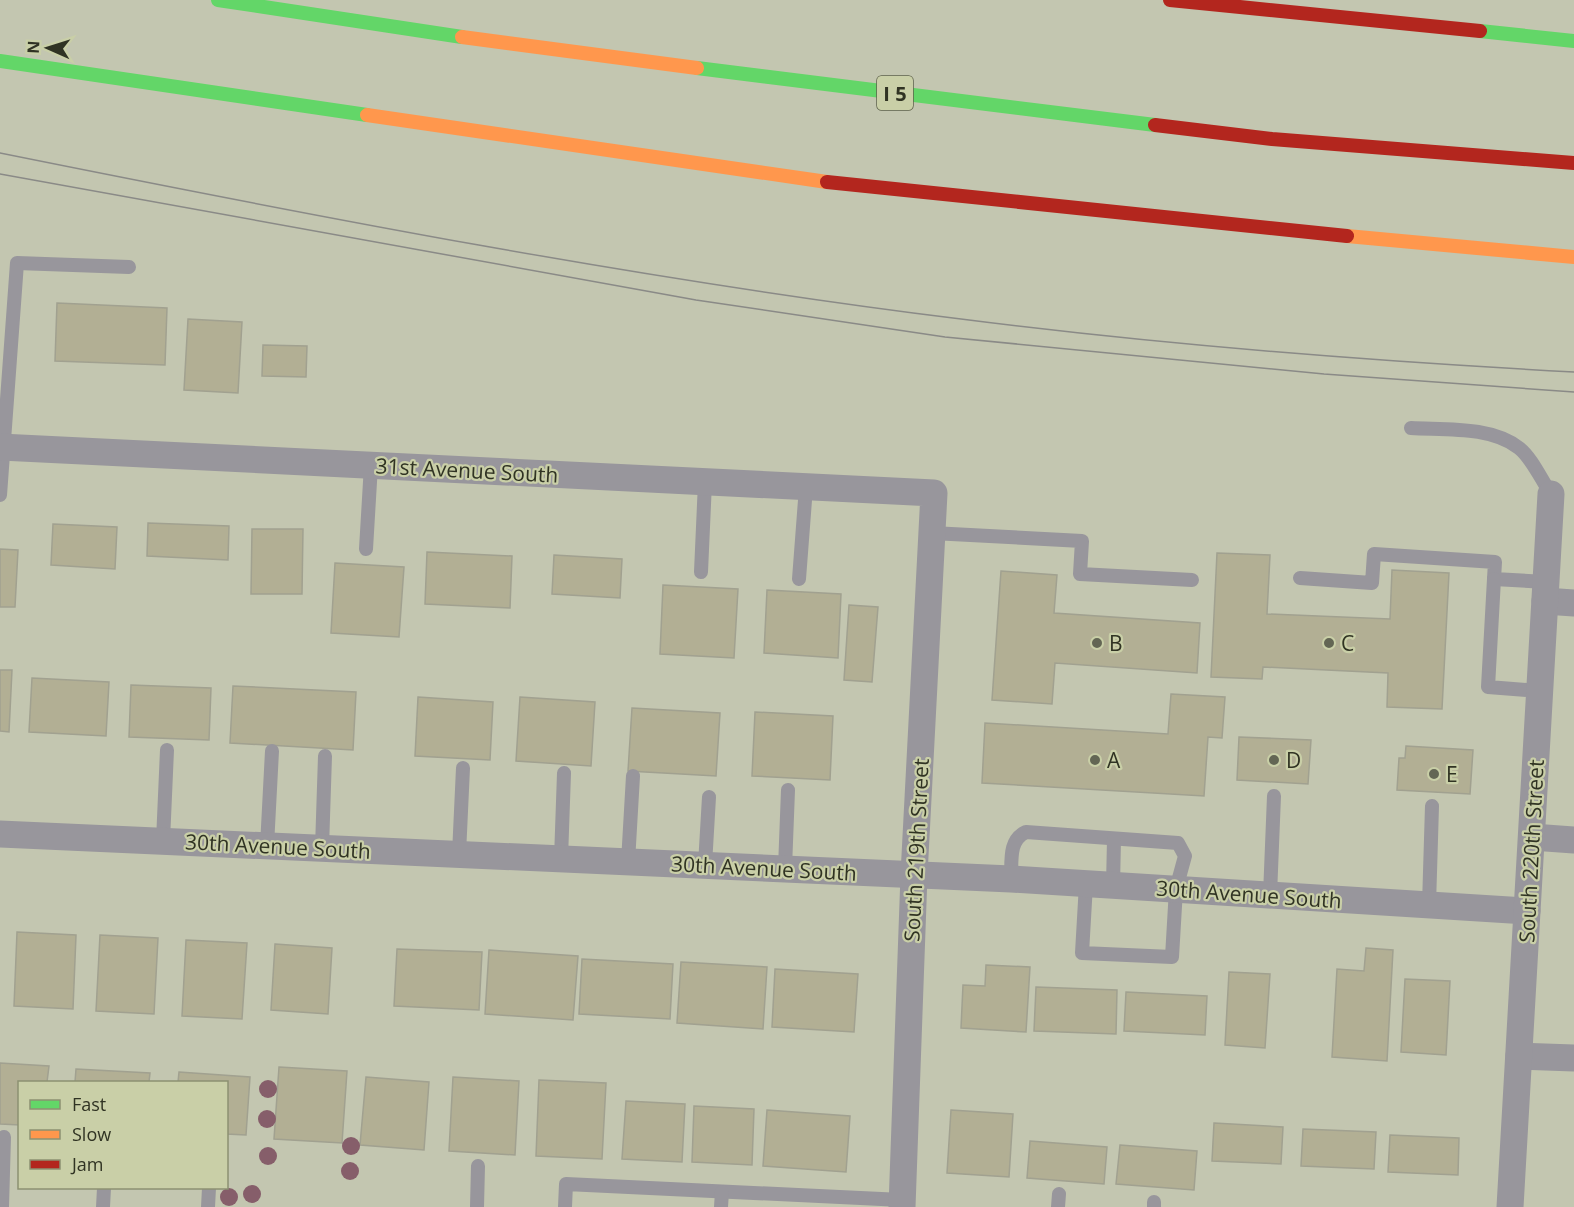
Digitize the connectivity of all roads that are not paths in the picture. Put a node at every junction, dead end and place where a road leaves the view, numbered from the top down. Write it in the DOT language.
graph roads {
  1 [pos="218,0"];
  2 [pos="1170,0"];
  3 [pos="1574,41"];
  4 [pos="0,53"];
  5 [pos="0,61"];
  6 [pos="195,88"];
  7 [pos="1574,163"];
  8 [pos="1574,257"];
  9 [pos="129,267"];
  10 [pos="1411,428"];
  11 [pos="1,447"];
  12 [pos="371,465"];
  13 [pos="705,482"];
  14 [pos="806,487"];
  15 [pos="934,493"];
  16 [pos="0,495"];
  17 [pos="1551,495"];
  18 [pos="932,534"];
  19 [pos="366,549"];
  20 [pos="701,572"];
  21 [pos="1300,578"];
  22 [pos="799,579"];
  23 [pos="1494,579"];
  24 [pos="1192,580"];
  25 [pos="1546,591"];
  26 [pos="1574,603"];
  27 [pos="1540,691"];
  28 [pos="167,750"];
  29 [pos="272,751"];
  30 [pos="325,756"];
  31 [pos="463,768"];
  32 [pos="564,773"];
  33 [pos="633,776"];
  34 [pos="788,790"];
  35 [pos="1274,796"];
  36 [pos="709,797"];
  37 [pos="1432,806"];
  38 [pos="0,834"];
  39 [pos="1532,837"];
  40 [pos="1114,839"];
  41 [pos="1574,840"];
  42 [pos="163,841"];
  43 [pos="267,846"];
  44 [pos="322,848"];
  45 [pos="459,854"];
  46 [pos="561,859"];
  47 [pos="628,862"];
  48 [pos="705,865"];
  49 [pos="785,868"];
  50 [pos="914,874"];
  51 [pos="1011,879"];
  52 [pos="1086,884"];
  53 [pos="1113,886"];
  54 [pos="1176,889"];
  55 [pos="1270,895"];
  56 [pos="1429,905"];
  57 [pos="1527,911"];
  58 [pos="1519,1056"];
  59 [pos="1574,1058"];
  60 [pos="4,1137"];
  61 [pos="478,1166"];
  62 [pos="104,1189"];
  63 [pos="209,1189"];
  64 [pos="722,1192"];
  65 [pos="902,1204"];
  66 [pos="2,1207"];
  67 [pos="103,1207"];
  68 [pos="208,1207"];
  69 [pos="477,1207"];
  70 [pos="565,1207"];
  71 [pos="721,1207"];
  72 [pos="1510,1207"];
  1 -- 7 [label="highway, I 5"];
  2 -- 3 [label="highway"];
  4 -- 6 [label="highway"];
  5 -- 6 [label="highway"];
  6 -- 8 [label="highway"];
  9 -- 11 [label="lane"];
  10 -- 17 [label="lane"];
  11 -- 12 [label="street, 31st Avenue South"];
  11 -- 16 [label="lane"];
  12 -- 13 [label="street, 31st Avenue South"];
  12 -- 19 [label="lane"];
  13 -- 14 [label="street, 31st Avenue South"];
  13 -- 20 [label="lane"];
  14 -- 15 [label="street, 31st Avenue South"];
  14 -- 22 [label="lane"];
  15 -- 18 [label="street, South 219th Street"];
  17 -- 25 [label="street, South 220th Street"];
  18 -- 24 [label="lane"];
  18 -- 50 [label="street, South 219th Street"];
  21 -- 23 [label="lane"];
  23 -- 25 [label="lane"];
  23 -- 27 [label="lane"];
  25 -- 26 [label="street"];
  25 -- 27 [label="street, South 220th Street"];
  27 -- 39 [label="street, South 220th Street"];
  28 -- 42 [label="lane"];
  29 -- 43 [label="lane"];
  30 -- 44 [label="lane"];
  31 -- 45 [label="lane"];
  32 -- 46 [label="lane"];
  33 -- 47 [label="lane"];
  34 -- 49 [label="lane"];
  35 -- 55 [label="lane"];
  36 -- 48 [label="lane"];
  37 -- 56 [label="lane"];
  38 -- 42 [label="street, 30th Avenue South"];
  39 -- 41 [label="street"];
  39 -- 57 [label="street, South 220th Street"];
  40 -- 51 [label="lane"];
  40 -- 53 [label="lane"];
  40 -- 54 [label="lane"];
  42 -- 43 [label="street, 30th Avenue South"];
  43 -- 44 [label="street, 30th Avenue South"];
  44 -- 45 [label="street, 30th Avenue South"];
  45 -- 46 [label="street, 30th Avenue South"];
  46 -- 47 [label="street, 30th Avenue South"];
  47 -- 48 [label="street, 30th Avenue South"];
  48 -- 49 [label="street, 30th Avenue South"];
  49 -- 50 [label="street, 30th Avenue South"];
  50 -- 51 [label="street, 30th Avenue South"];
  50 -- 65 [label="street, South 219th Street"];
  51 -- 52 [label="street, 30th Avenue South"];
  52 -- 53 [label="street, 30th Avenue South"];
  52 -- 54 [label="lane"];
  53 -- 54 [label="street, 30th Avenue South"];
  54 -- 55 [label="street, 30th Avenue South"];
  55 -- 56 [label="street, 30th Avenue South"];
  56 -- 57 [label="street, 30th Avenue South"];
  57 -- 58 [label="street, South 220th Street"];
  58 -- 59 [label="street"];
  58 -- 72 [label="street, South 220th Street"];
  60 -- 66 [label="lane"];
  61 -- 69 [label="lane"];
  62 -- 67 [label="lane"];
  63 -- 68 [label="lane"];
  64 -- 65 [label="lane"];
  64 -- 70 [label="lane"];
  64 -- 71 [label="lane"];
}
